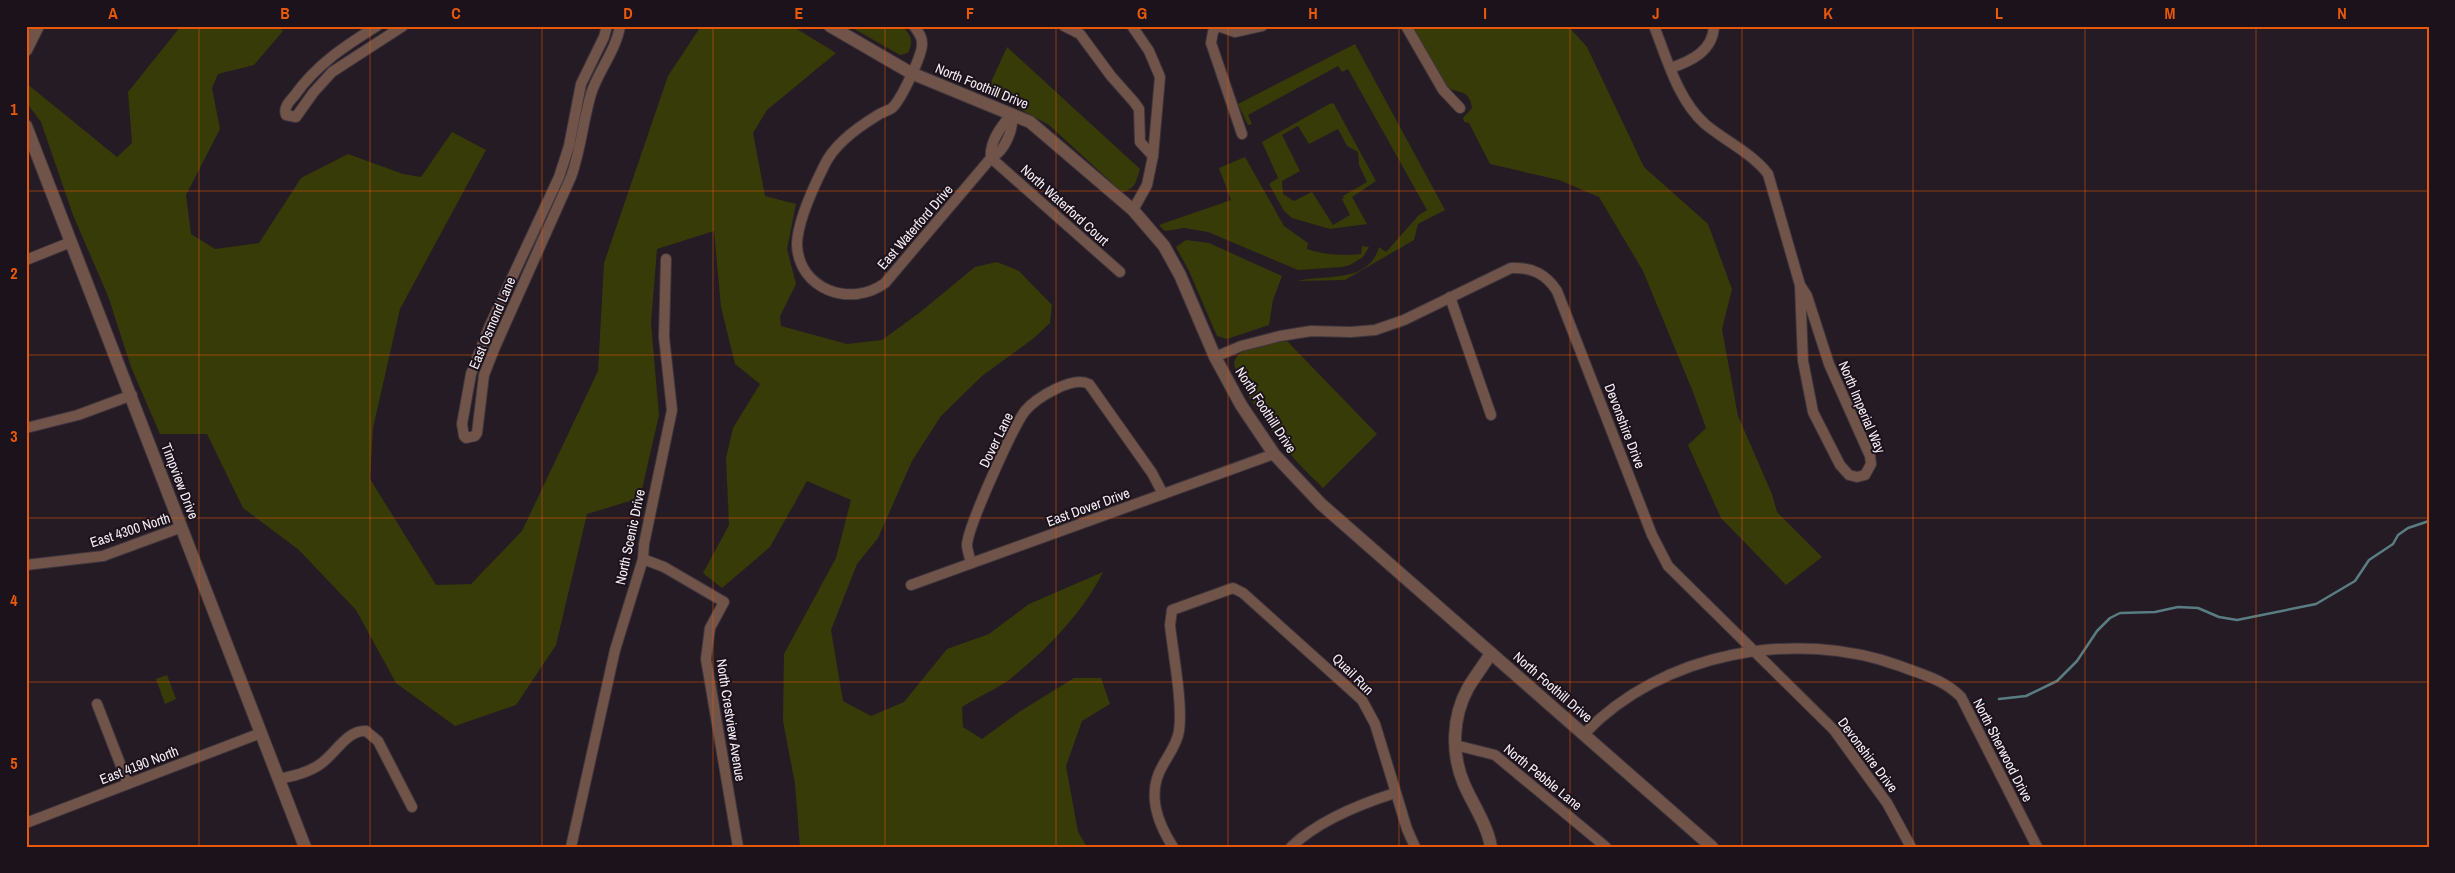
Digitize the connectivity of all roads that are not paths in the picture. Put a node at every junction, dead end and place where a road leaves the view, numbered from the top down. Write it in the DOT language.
graph roads {
  1 [pos="38,26"];
  2 [pos="356,26"];
  3 [pos="403,26"];
  4 [pos="607,26"];
  5 [pos="620,26"];
  6 [pos="830,26"];
  7 [pos="914,26"];
  8 [pos="1064,26"];
  9 [pos="1132,26"];
  10 [pos="1217,26"];
  11 [pos="1262,26"];
  12 [pos="1406,26"];
  13 [pos="1654,26"];
  14 [pos="1714,26"];
  15 [pos="375,27"];
  16 [pos="362,36"];
  17 [pos="381,40"];
  18 [pos="369,47"];
  19 [pos="26,50"];
  20 [pos="1671,68"];
  21 [pos="911,73"];
  22 [pos="576,108"];
  23 [pos="1460,108"];
  24 [pos="588,111"];
  25 [pos="1012,114"];
  26 [pos="26,126"];
  27 [pos="1242,134"];
  28 [pos="1153,156"];
  29 [pos="991,158"];
  30 [pos="1133,210"];
  31 [pos="71,242"];
  32 [pos="666,258"];
  33 [pos="26,260"];
  34 [pos="1120,272"];
  35 [pos="1800,285"];
  36 [pos="1450,297"];
  37 [pos="1215,357"];
  38 [pos="132,395"];
  39 [pos="1492,416"];
  40 [pos="26,428"];
  41 [pos="1274,454"];
  42 [pos="1163,494"];
  43 [pos="182,528"];
  44 [pos="643,560"];
  45 [pos="971,563"];
  46 [pos="26,565"];
  47 [pos="911,585"];
  48 [pos="1756,651"];
  49 [pos="1491,653"];
  50 [pos="97,704"];
  51 [pos="261,732"];
  52 [pos="1584,734"];
  53 [pos="1456,745"];
  54 [pos="279,780"];
  55 [pos="128,784"];
  56 [pos="1395,793"];
  57 [pos="412,808"];
  58 [pos="26,823"];
  59 [pos="305,847"];
  60 [pos="571,847"];
  61 [pos="738,847"];
  62 [pos="1173,847"];
  63 [pos="1291,847"];
  64 [pos="1415,847"];
  65 [pos="1492,847"];
  66 [pos="1606,847"];
  67 [pos="1712,847"];
  68 [pos="1910,847"];
  69 [pos="2037,847"];
  1 -- 19 [label="street"];
  2 -- 16 [label="street"];
  3 -- 17 [label="street"];
  4 -- 22 [label="street, East Osmond Lane"];
  5 -- 24 [label="street, East Osmond Lane"];
  6 -- 21 [label="street, North Foothill Drive"];
  7 -- 21 [label="street"];
  8 -- 28 [label="street"];
  9 -- 28 [label="street"];
  10 -- 11 [label="street"];
  10 -- 27 [label="street"];
  12 -- 23 [label="street"];
  13 -- 20 [label="street, North Imperial Way"];
  14 -- 20 [label="street"];
  15 -- 16 [label="street"];
  15 -- 17 [label="street"];
  16 -- 18 [label="street"];
  16 -- 18 [label="street"];
  17 -- 18 [label="street"];
  20 -- 35 [label="street, North Imperial Way"];
  21 -- 25 [label="street, North Foothill Drive"];
  21 -- 29 [label="street, East Waterford Drive"];
  22 -- 24 [label="street"];
  22 -- 24 [label="street, East Osmond Lane"];
  25 -- 29 [label="street, East Waterford Drive"];
  25 -- 30 [label="street, North Foothill Drive"];
  26 -- 31 [label="street, Timpview Drive"];
  28 -- 30 [label="street"];
  29 -- 34 [label="street, North Waterford Court"];
  30 -- 37 [label="street, North Foothill Drive"];
  31 -- 33 [label="street"];
  31 -- 38 [label="street, Timpview Drive"];
  32 -- 44 [label="street, North Scenic Drive"];
  35 -- 35 [label="street, North Imperial Way"];
  36 -- 37 [label="street, Devonshire Drive"];
  36 -- 39 [label="street"];
  36 -- 48 [label="street, Devonshire Drive"];
  37 -- 41 [label="street, North Foothill Drive"];
  38 -- 40 [label="street"];
  38 -- 43 [label="street, Timpview Drive"];
  41 -- 42 [label="street, East Dover Drive"];
  41 -- 49 [label="street, North Foothill Drive"];
  42 -- 45 [label="street, East Dover Drive"];
  42 -- 45 [label="street, Dover Lane"];
  43 -- 46 [label="street, East 4300 North"];
  43 -- 51 [label="street, Timpview Drive"];
  44 -- 60 [label="street, North Scenic Drive"];
  44 -- 61 [label="street, North Crestview Avenue"];
  45 -- 47 [label="street, East Dover Drive"];
  48 -- 52 [label="street, North Sherwood Drive"];
  48 -- 68 [label="street, Devonshire Drive"];
  48 -- 69 [label="street, North Sherwood Drive"];
  49 -- 52 [label="street, North Foothill Drive"];
  49 -- 53 [label="street"];
  50 -- 55 [label="street"];
  51 -- 54 [label="street, Timpview Drive"];
  51 -- 55 [label="street, East 4190 North"];
  52 -- 67 [label="street, North Foothill Drive"];
  53 -- 65 [label="street"];
  53 -- 66 [label="street, North Pebble Lane"];
  54 -- 57 [label="street"];
  54 -- 59 [label="street, Timpview Drive"];
  55 -- 58 [label="street, East 4190 North"];
  56 -- 62 [label="street, Quail Run"];
  56 -- 63 [label="street"];
  56 -- 64 [label="street, Quail Run"];
}
